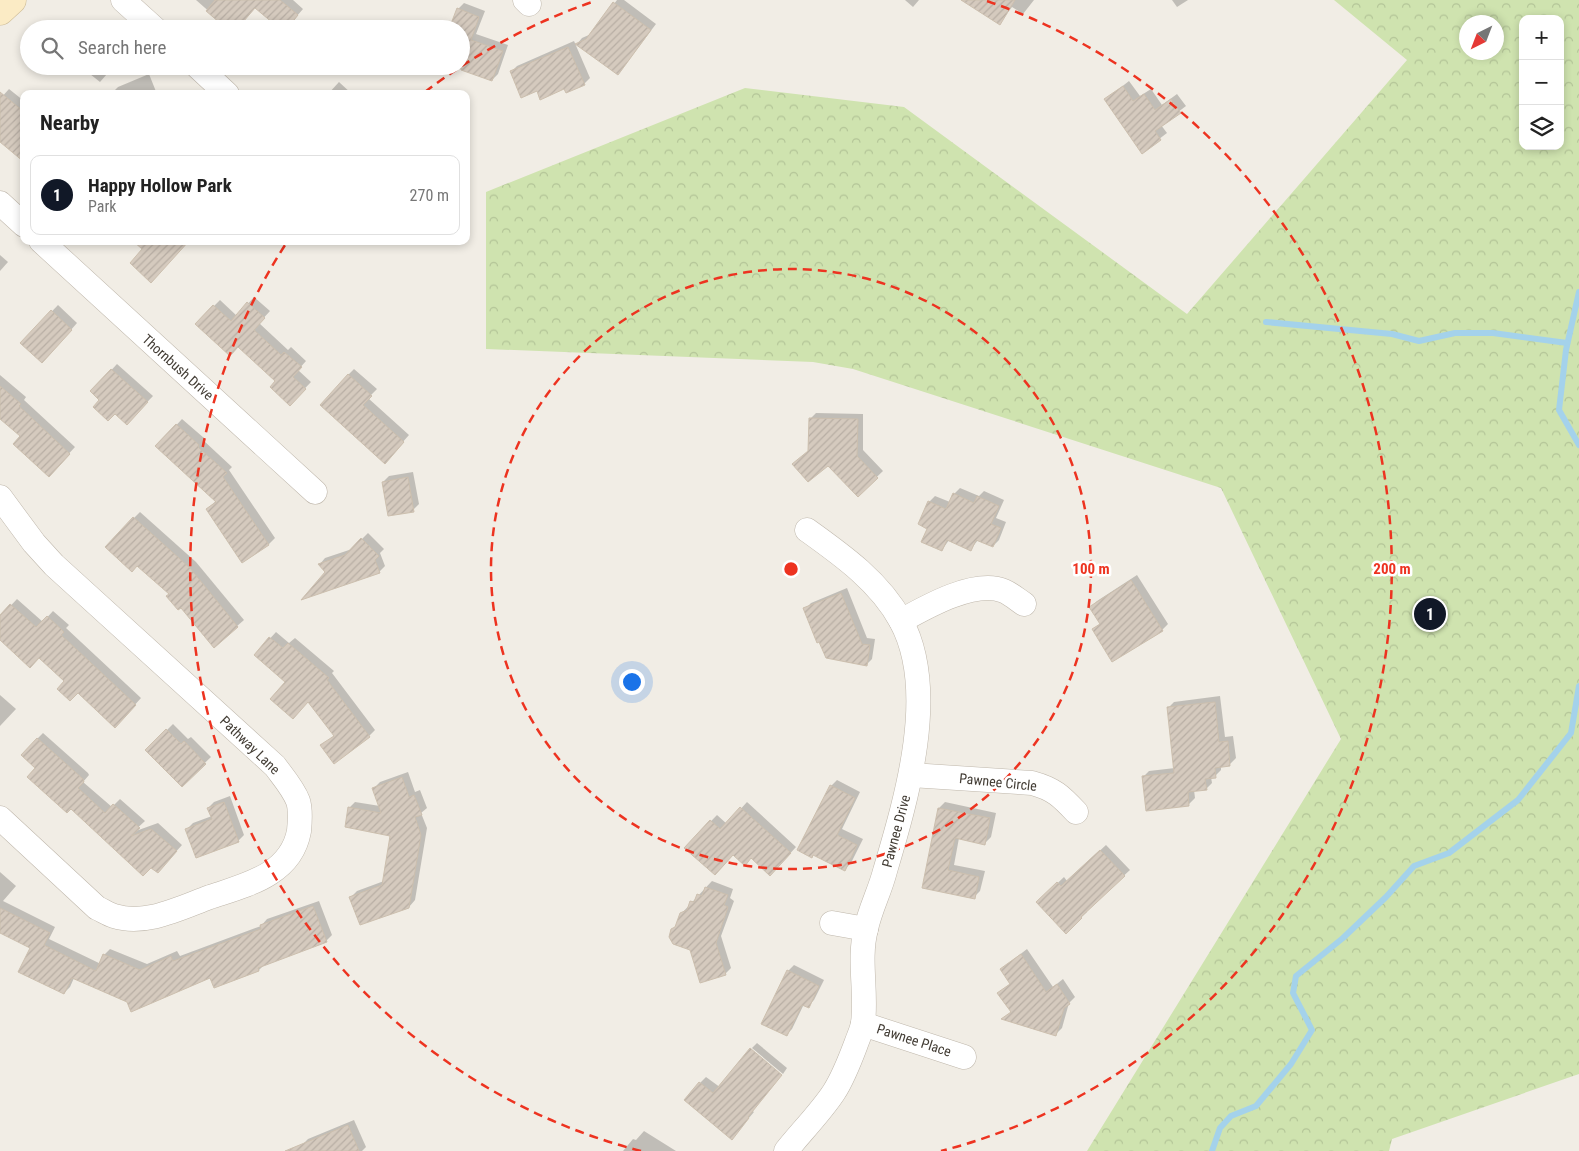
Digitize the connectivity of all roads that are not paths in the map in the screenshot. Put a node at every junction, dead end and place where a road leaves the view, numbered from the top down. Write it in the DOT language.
graph roads {
  1 [pos="12,0"];
  2 [pos="123,0"];
  3 [pos="0,11"];
  4 [pos="145,20"];
  5 [pos="206,75"];
  6 [pos="223,90"];
  7 [pos="0,203"];
  8 [pos="20,221"];
  9 [pos="46,245"];
  10 [pos="315,492"];
  11 [pos="0,497"];
  12 [pos="807,530"];
  13 [pos="1024,604"];
  14 [pos="901,621"];
  15 [pos="911,774"];
  16 [pos="1076,812"];
  17 [pos="0,818"];
  18 [pos="832,923"];
  19 [pos="866,929"];
  20 [pos="863,1024"];
  21 [pos="964,1057"];
  22 [pos="786,1151"];
  1 -- 3 [label="main road"];
  2 -- 4 [label="street"];
  5 -- 6 [label="street"];
  7 -- 8 [label="street"];
  9 -- 10 [label="street, Thornbush Drive"];
  11 -- 17 [label="street, Pathway Lane"];
  12 -- 14 [label="street, Pawnee Drive"];
  13 -- 14 [label="street"];
  14 -- 15 [label="street, Pawnee Drive"];
  15 -- 16 [label="street, Pawnee Circle"];
  15 -- 19 [label="street, Pawnee Drive"];
  18 -- 19 [label="street"];
  19 -- 20 [label="street, Pawnee Drive"];
  20 -- 21 [label="street, Pawnee Place"];
  20 -- 22 [label="street, Pawnee Drive"];
}
